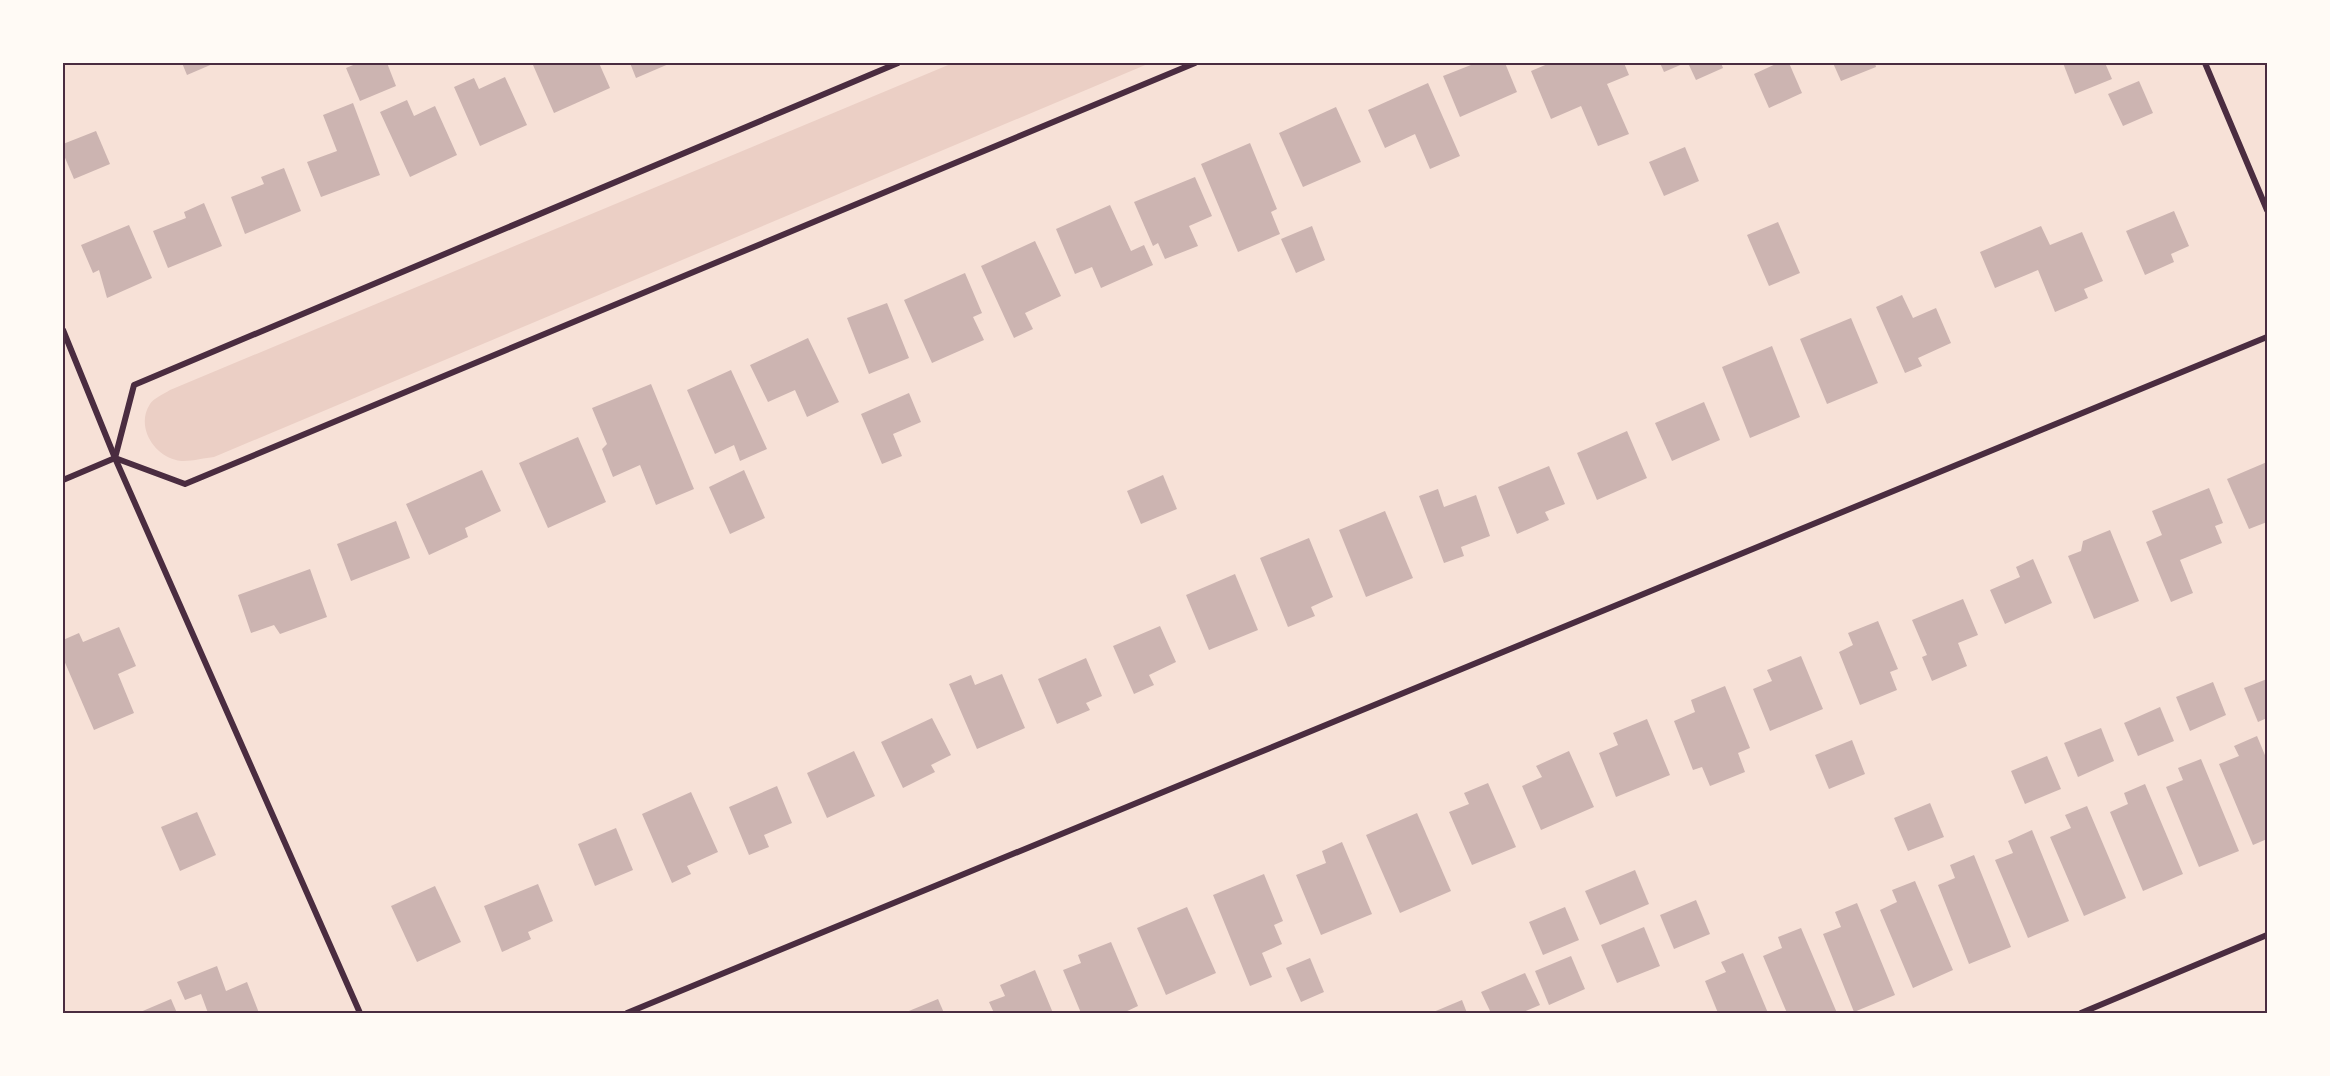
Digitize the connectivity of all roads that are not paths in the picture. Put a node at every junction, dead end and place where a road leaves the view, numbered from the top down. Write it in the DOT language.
graph roads {
  1 [pos="898,63"];
  2 [pos="1195,63"];
  3 [pos="2205,63"];
  4 [pos="2267,210"];
  5 [pos="63,330"];
  6 [pos="2267,337"];
  7 [pos="115,458"];
  8 [pos="63,480"];
  9 [pos="2267,935"];
  10 [pos="360,1013"];
  11 [pos="627,1013"];
  12 [pos="2081,1013"];
  1 -- 7 [label="street"];
  2 -- 7 [label="street"];
  3 -- 4 [label="street"];
  5 -- 7 [label="street"];
  6 -- 11 [label="street"];
  7 -- 8 [label="street"];
  7 -- 10 [label="street"];
  9 -- 12 [label="street"];
}
